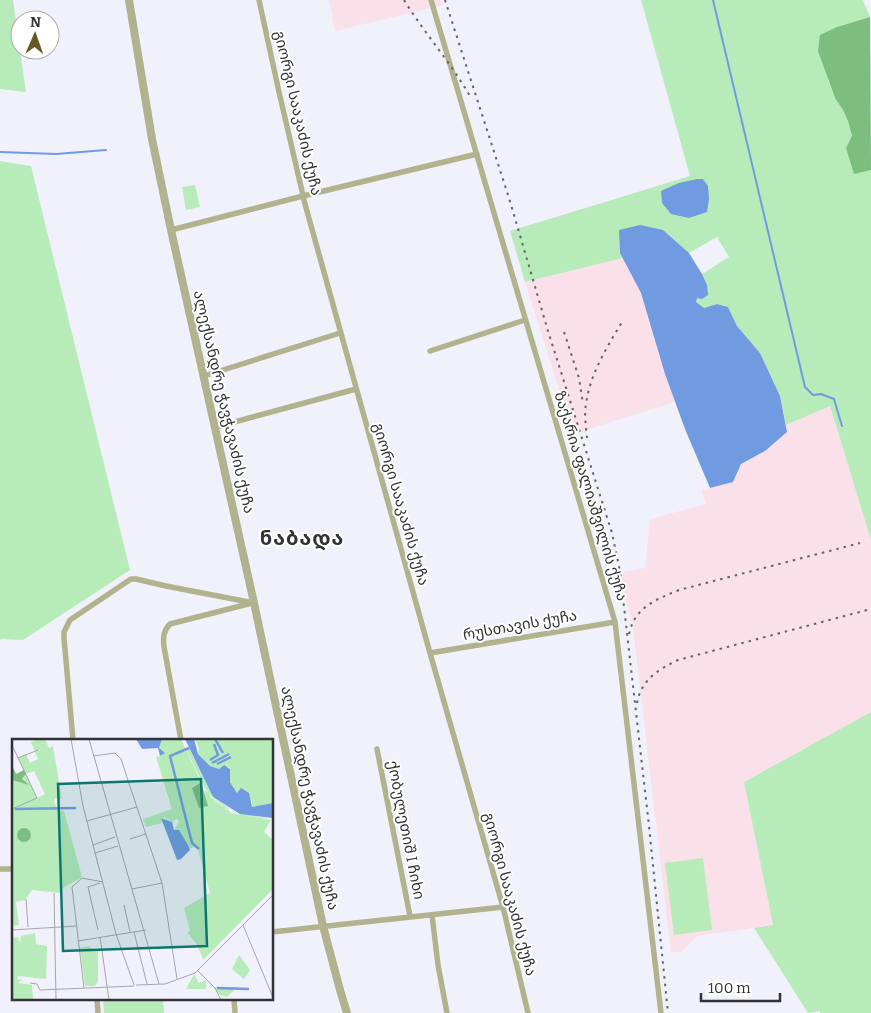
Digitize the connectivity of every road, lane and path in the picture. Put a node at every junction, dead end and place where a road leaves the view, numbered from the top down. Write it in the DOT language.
graph roads {
  1 [pos="129,0"];
  2 [pos="260,0"];
  3 [pos="431,0"];
  4 [pos="477,154"];
  5 [pos="303,196"];
  6 [pos="171,230"];
  7 [pos="525,320"];
  8 [pos="340,333"];
  9 [pos="430,351"];
  10 [pos="204,376"];
  11 [pos="356,389"];
  12 [pos="216,427"];
  13 [pos="254,603"];
  14 [pos="615,622"];
  15 [pos="430,653"];
  16 [pos="73,739"];
  17 [pos="181,739"];
  18 [pos="376,748"];
  19 [pos="503,907"];
  20 [pos="432,915"];
  21 [pos="410,916"];
  22 [pos="323,926"];
  23 [pos="274,932"];
  24 [pos="97,1000"];
  25 [pos="234,1000"];
  26 [pos="98,1013"];
  27 [pos="235,1013"];
  28 [pos="348,1013"];
  29 [pos="447,1013"];
  30 [pos="528,1013"];
  31 [pos="661,1013"];
  1 -- 6 [label="street, ალექსანდრე ჭავჭავაძის ქუჩა"];
  2 -- 5 [label="street, გიორგი სააკაძის ქუჩა"];
  3 -- 4 [label="street, ზაქარია ფალიაშვილის ქუჩა"];
  4 -- 5 [label="street"];
  4 -- 7 [label="street, ზაქარია ფალიაშვილის ქუჩა"];
  5 -- 6 [label="street"];
  5 -- 8 [label="street, გიორგი სააკაძის ქუჩა"];
  6 -- 10 [label="street, ალექსანდრე ჭავჭავაძის ქუჩა"];
  7 -- 9 [label="street"];
  7 -- 14 [label="street, ზაქარია ფალიაშვილის ქუჩა"];
  8 -- 10 [label="street"];
  8 -- 11 [label="street, გიორგი სააკაძის ქუჩა"];
  10 -- 12 [label="street, ალექსანდრე ჭავჭავაძის ქუჩა"];
  11 -- 12 [label="street"];
  11 -- 15 [label="street, გიორგი სააკაძის ქუჩა"];
  12 -- 13 [label="street, ალექსანდრე ჭავჭავაძის ქუჩა"];
  13 -- 16 [label="street"];
  13 -- 17 [label="street"];
  13 -- 22 [label="street, ალექსანდრე ჭავჭავაძის ქუჩა"];
  14 -- 15 [label="street, რუსთავის ქუჩა"];
  14 -- 31 [label="street, ზაქარია ფალიაშვილის ქუჩა"];
  15 -- 19 [label="street, გიორგი სააკაძის ქუჩა"];
  18 -- 21 [label="street, ქობულეთიშ I ჩიხი"];
  19 -- 20 [label="street"];
  19 -- 30 [label="street, გიორგი სააკაძის ქუჩა"];
  20 -- 21 [label="street"];
  20 -- 29 [label="street"];
  21 -- 22 [label="street"];
  22 -- 23 [label="street"];
  22 -- 28 [label="street, ალექსანდრე ჭავჭავაძის ქუჩა"];
  24 -- 26 [label="street"];
  25 -- 27 [label="street"];
}
